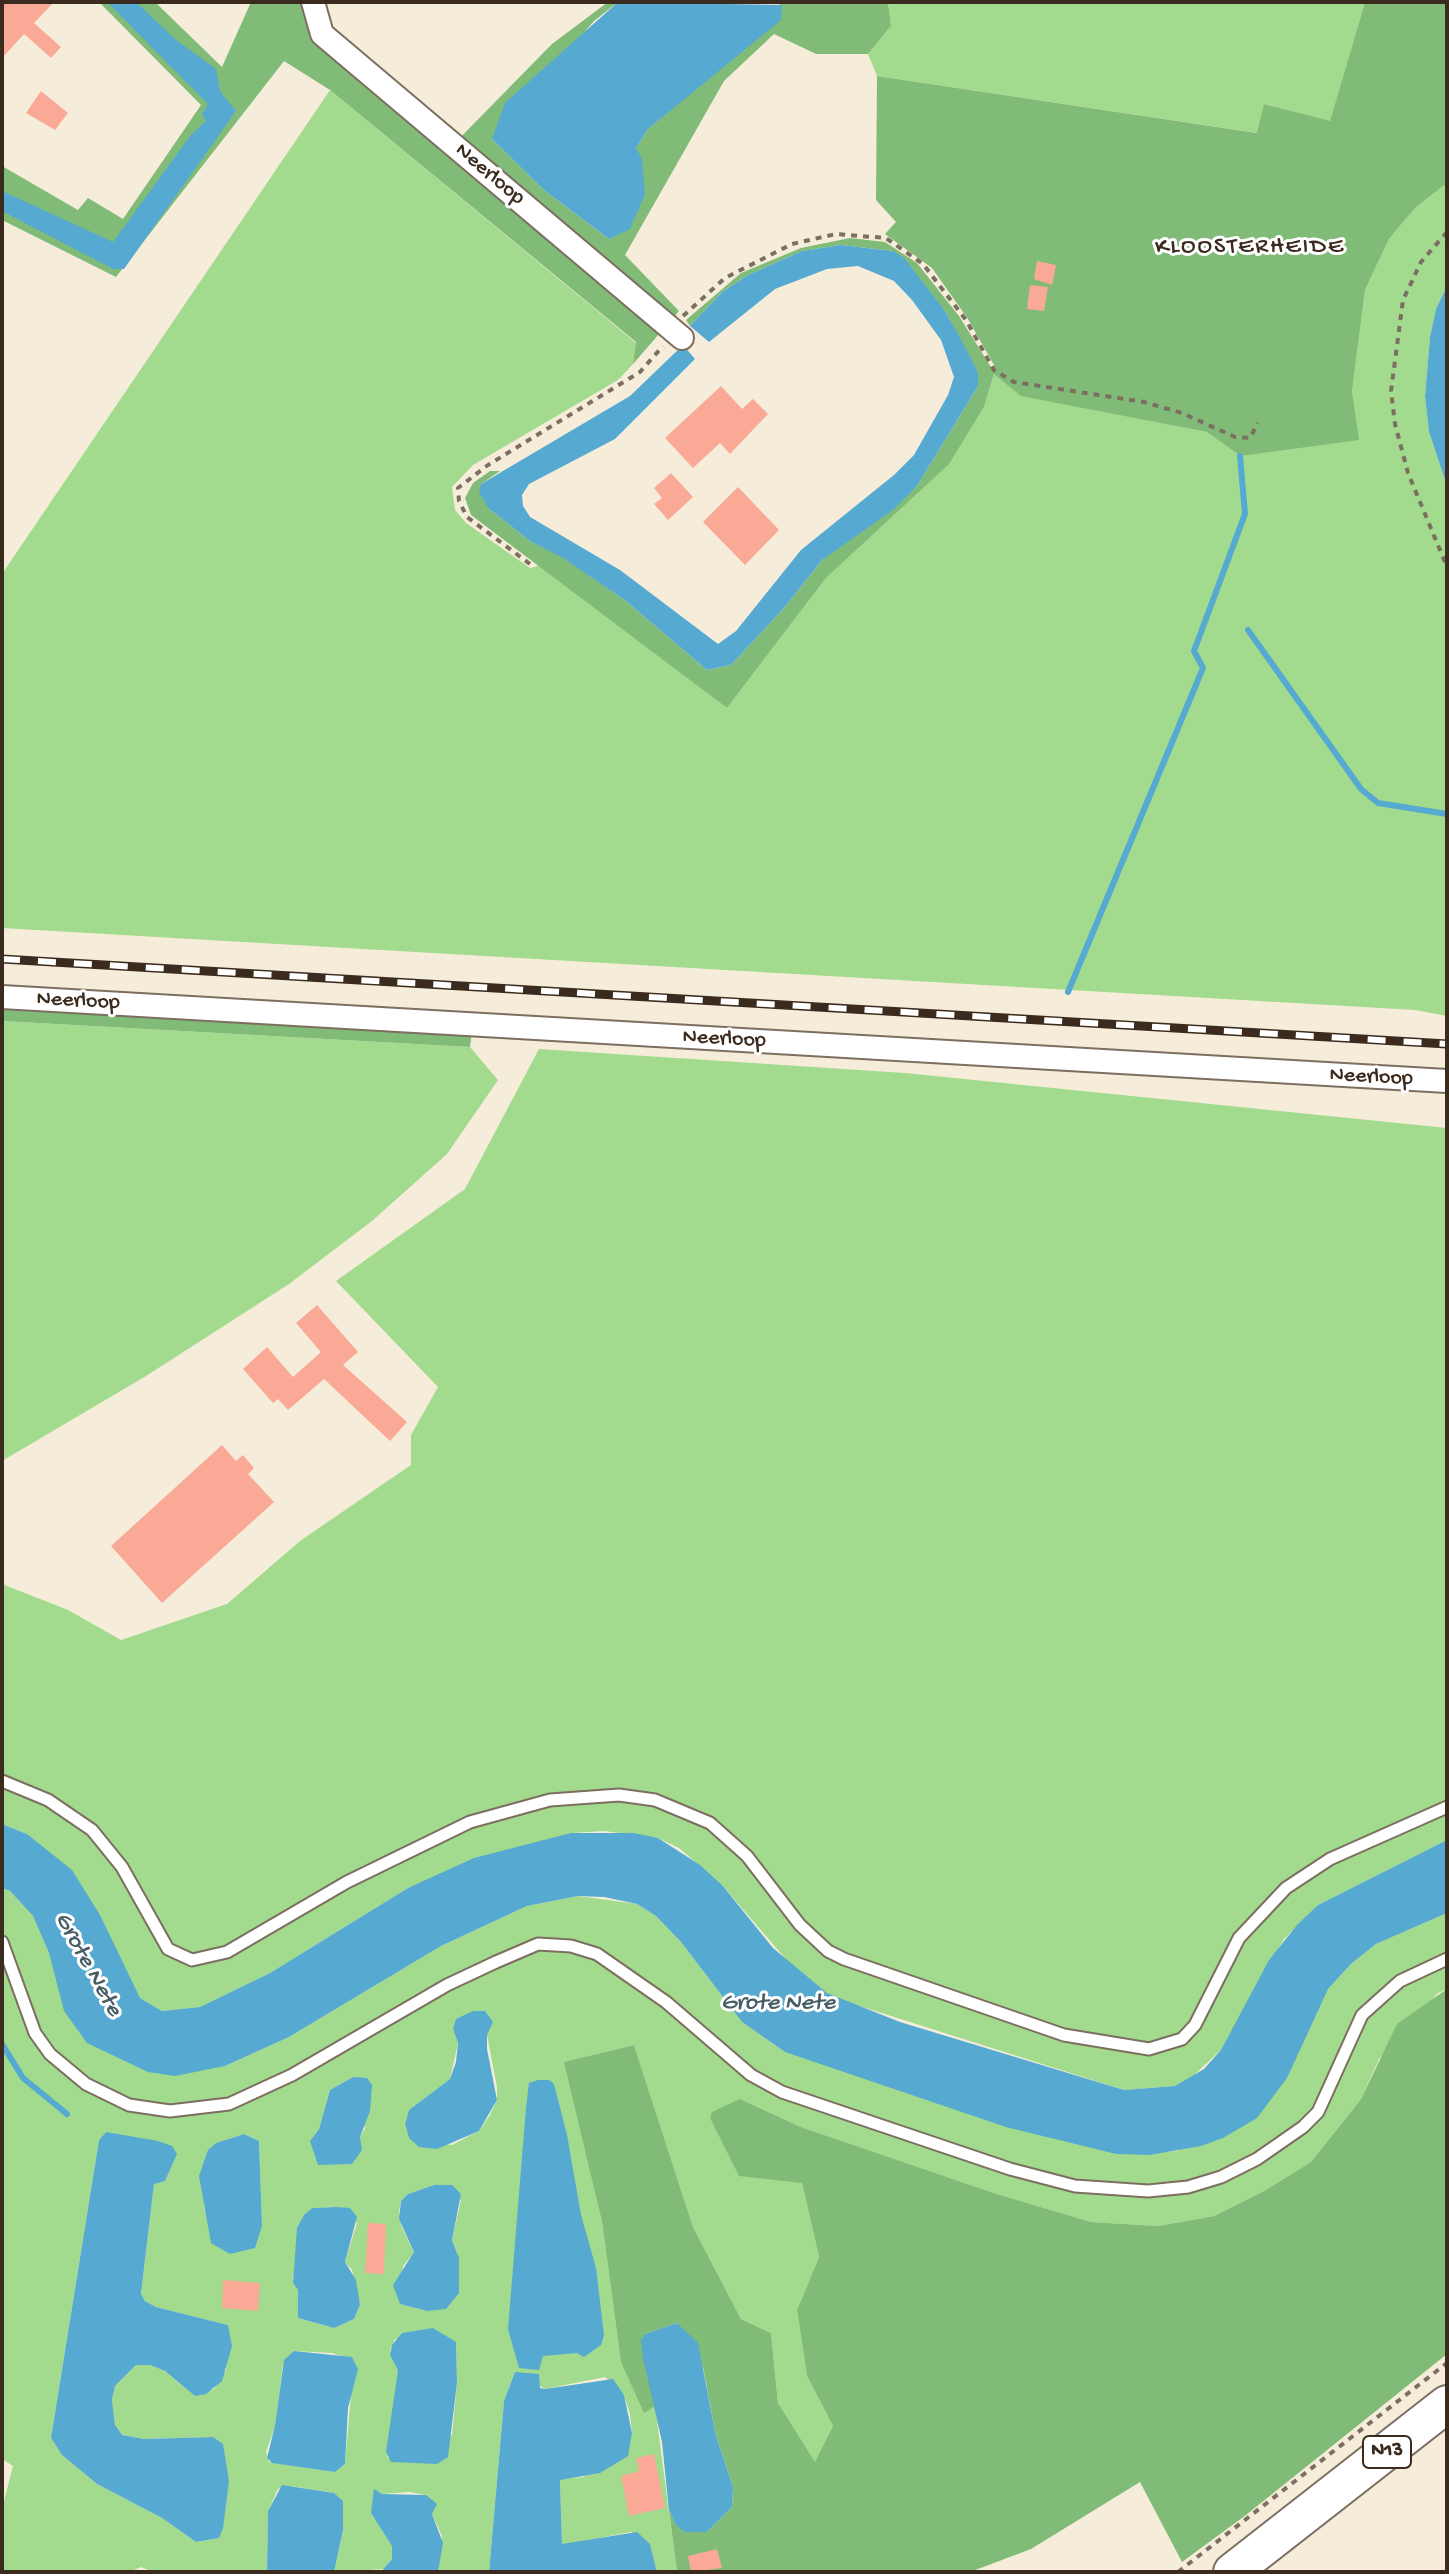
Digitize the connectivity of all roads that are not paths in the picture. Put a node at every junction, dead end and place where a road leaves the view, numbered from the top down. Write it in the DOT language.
graph roads {
  1 [pos="313,2"];
  2 [pos="676,333"];
  3 [pos="2,997"];
  4 [pos="1447,1081"];
  5 [pos="2,1781"];
  6 [pos="1447,1807"];
  7 [pos="2,1942"];
  8 [pos="1447,1959"];
  9 [pos="1447,2404"];
  10 [pos="1232,2572"];
  1 -- 2 [label="street, Neerloop"];
  3 -- 4 [label="street, Neerloop"];
  5 -- 6 [label="lane"];
  7 -- 8 [label="lane"];
  9 -- 10 [label="main road, N13"];
}
